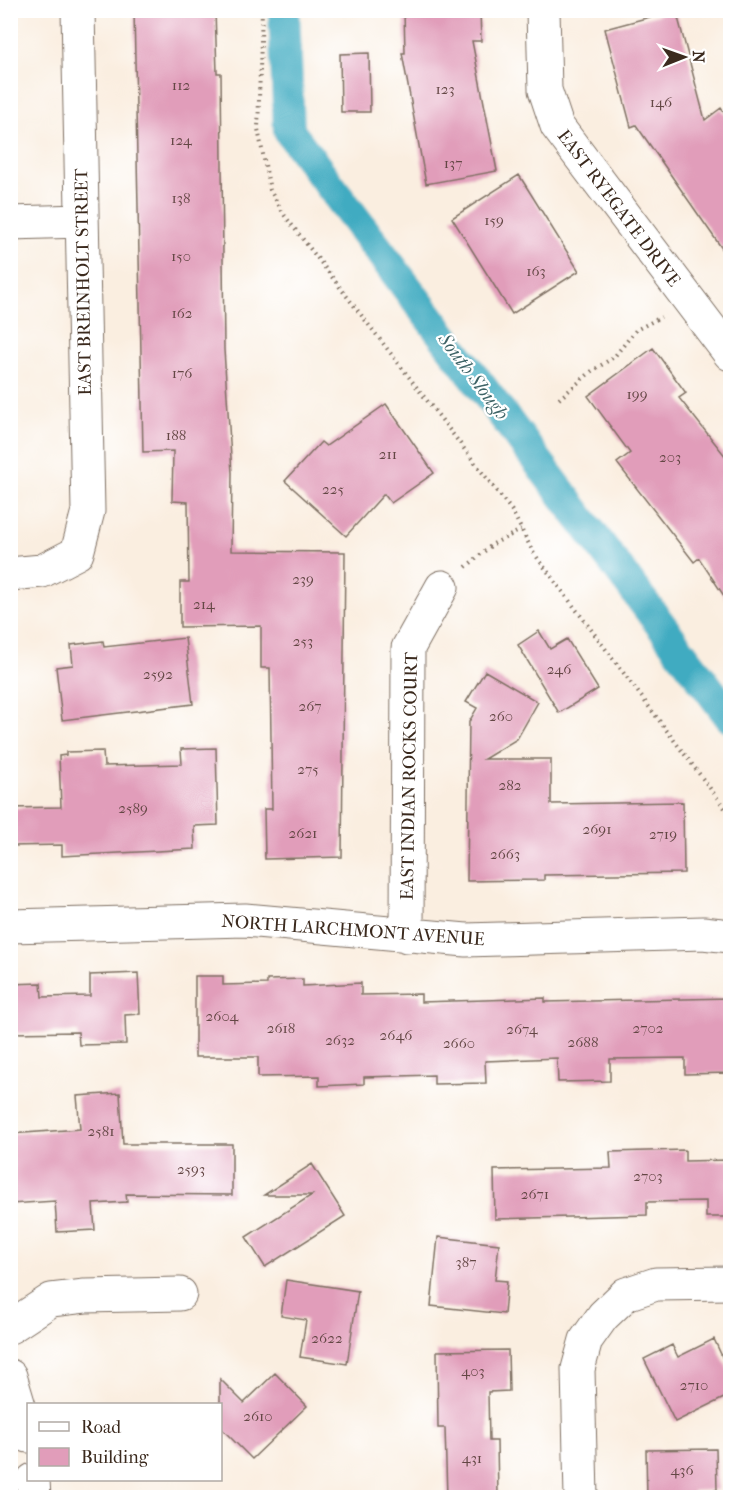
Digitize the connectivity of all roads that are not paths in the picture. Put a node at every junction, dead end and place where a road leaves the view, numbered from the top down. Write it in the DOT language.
graph roads {
  1 [pos="78,10"];
  2 [pos="543,10"];
  3 [pos="81,221"];
  4 [pos="10,223"];
  5 [pos="730,354"];
  6 [pos="10,574"];
  7 [pos="442,587"];
  8 [pos="10,926"];
  9 [pos="407,936"];
  10 [pos="730,936"];
  11 [pos="730,1283"];
  12 [pos="180,1294"];
  13 [pos="10,1327"];
  14 [pos="10,1376"];
  15 [pos="27,1433"];
  16 [pos="33,1481"];
  17 [pos="34,1497"];
  18 [pos="581,1497"];
  1 -- 3 [label="street, EAST BREINHOLT STREET"];
  2 -- 5 [label="street, EAST RYEGATE DRIVE"];
  3 -- 4 [label="street"];
  3 -- 6 [label="street, EAST BREINHOLT STREET"];
  7 -- 9 [label="street, EAST INDIAN ROCKS COURT"];
  8 -- 9 [label="street, NORTH LARCHMONT AVENUE"];
  9 -- 10 [label="street, NORTH LARCHMONT AVENUE"];
  11 -- 18 [label="street"];
  12 -- 13 [label="street"];
  14 -- 15 [label="street"];
  16 -- 17 [label="street"];
}
